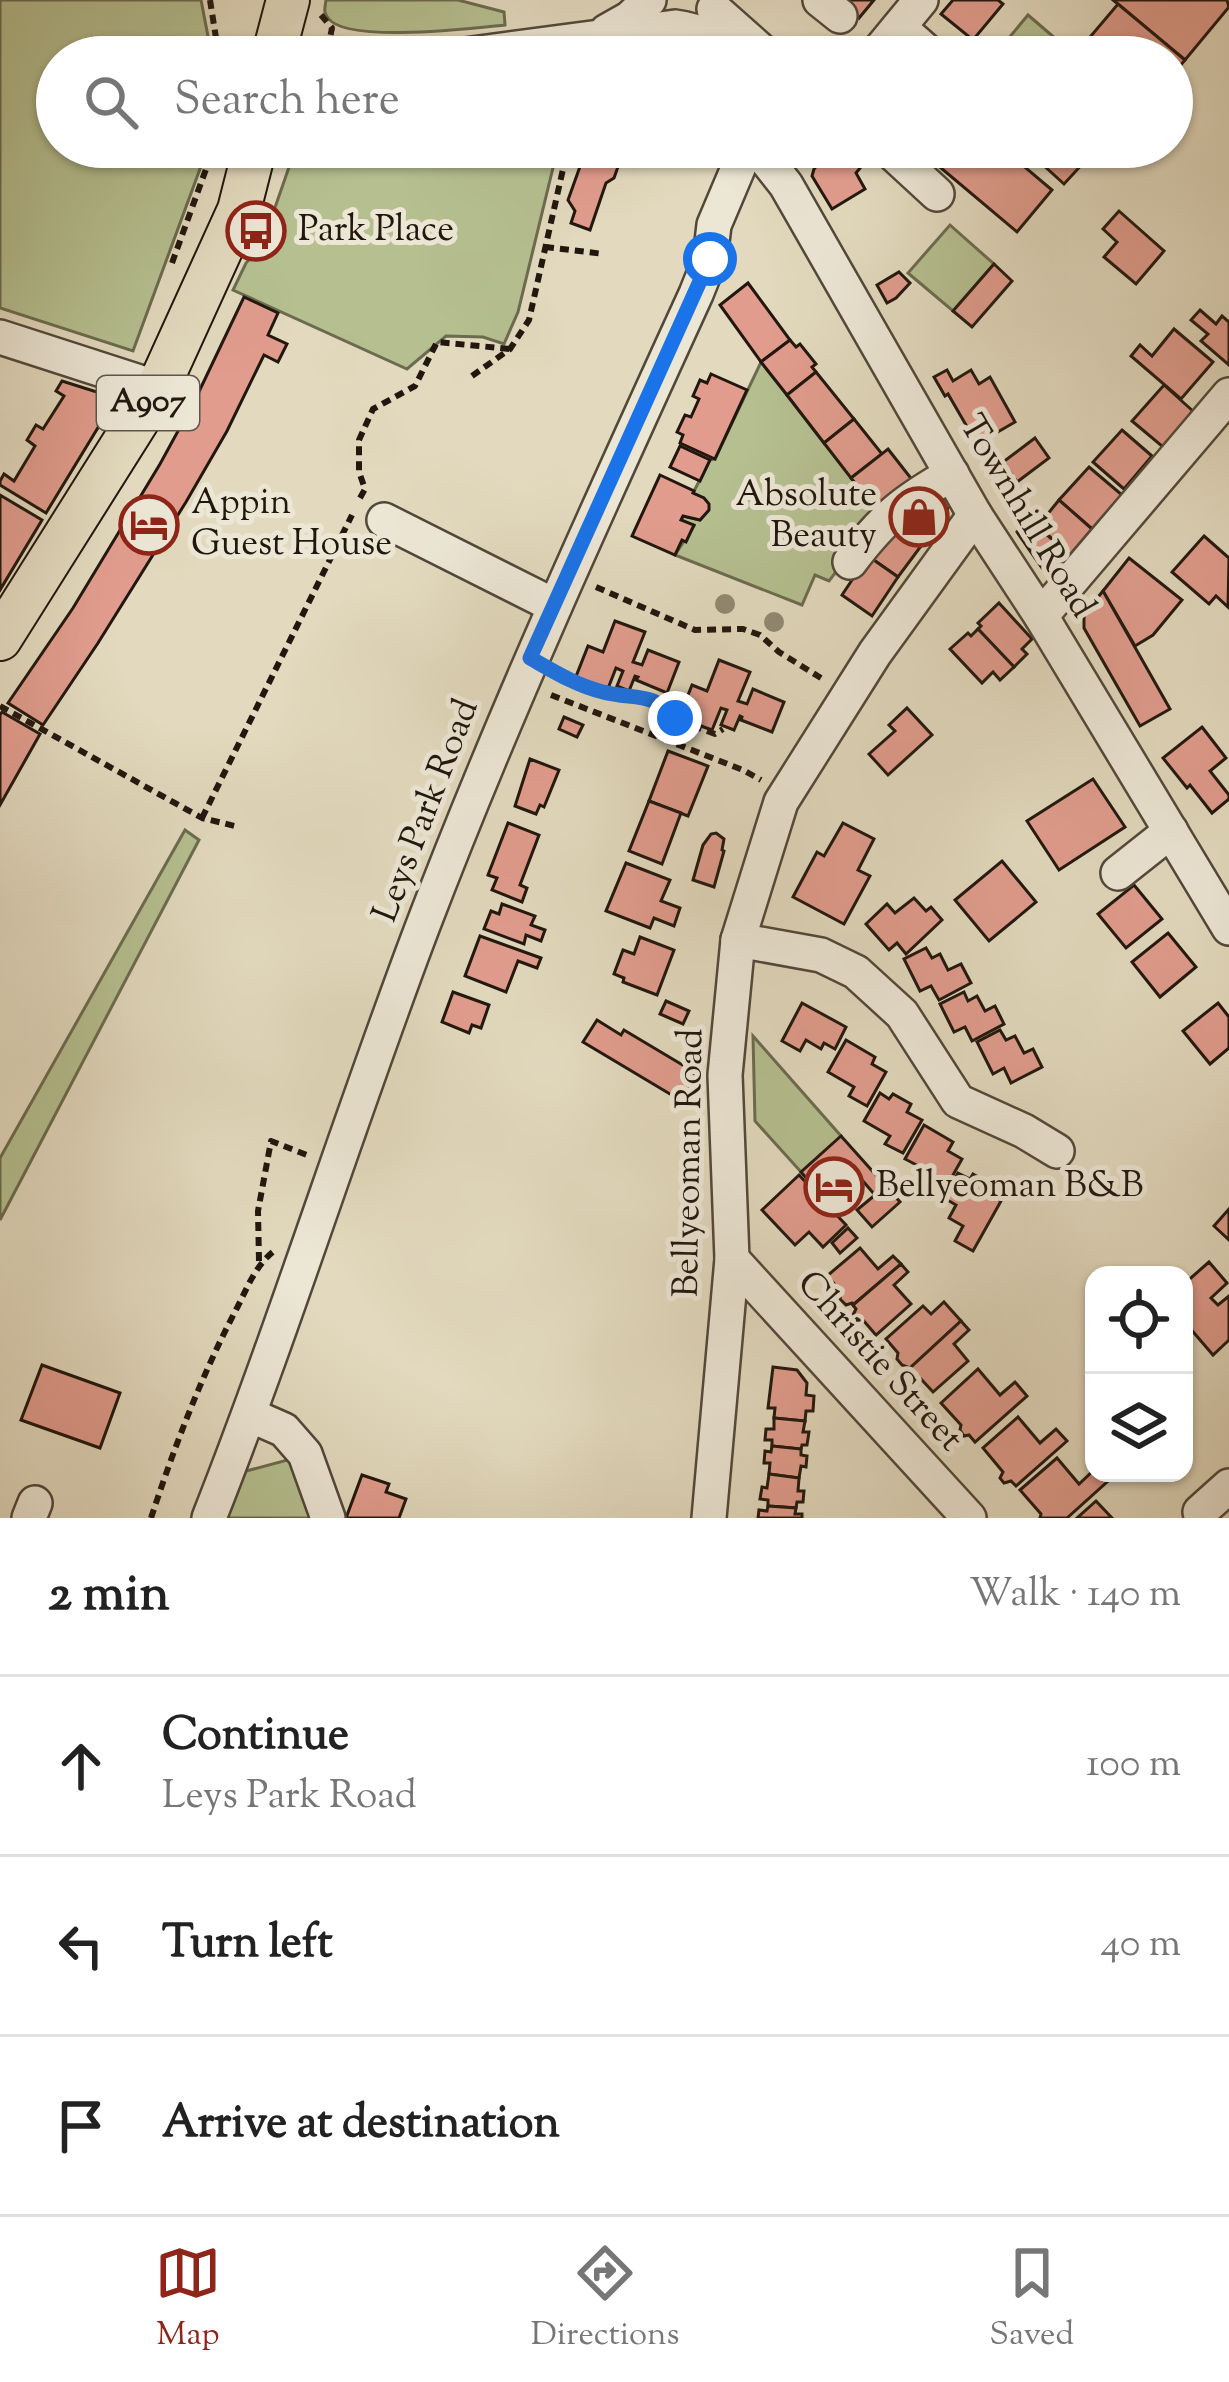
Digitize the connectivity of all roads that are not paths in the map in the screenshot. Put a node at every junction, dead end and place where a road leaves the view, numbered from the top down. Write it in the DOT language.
graph roads {
  1 [pos="269,0"];
  2 [pos="289,0"];
  3 [pos="649,0"];
  4 [pos="920,0"];
  5 [pos="711,4"];
  6 [pos="899,27"];
  7 [pos="271,36"];
  8 [pos="278,36"];
  9 [pos="594,36"];
  10 [pos="605,36"];
  11 [pos="705,36"];
  12 [pos="724,36"];
  13 [pos="745,36"];
  14 [pos="892,36"];
  15 [pos="909,36"];
  16 [pos="250,168"];
  17 [pos="742,168"];
  18 [pos="771,168"];
  19 [pos="909,168"];
  20 [pos="937,194"];
  21 [pos="0,337"];
  22 [pos="158,388"];
  23 [pos="1226,404"];
  24 [pos="952,474"];
  25 [pos="975,515"];
  26 [pos="384,520"];
  27 [pos="850,562"];
  28 [pos="562,590"];
  29 [pos="1041,616"];
  30 [pos="0,639"];
  31 [pos="1171,831"];
  32 [pos="1118,873"];
  33 [pos="1229,928"];
  34 [pos="738,940"];
  35 [pos="1057,1151"];
  36 [pos="732,1258"];
  37 [pos="250,1415"];
  38 [pos="1229,1486"];
  39 [pos="1200,1512"];
  40 [pos="209,1518"];
  41 [pos="328,1518"];
  42 [pos="709,1518"];
  43 [pos="969,1518"];
  1 -- 7 [label="main road"];
  2 -- 8 [label="main road"];
  3 -- 9 [label="street"];
  4 -- 6 [label="street"];
  5 -- 12 [label="street"];
  5 -- 13 [label="street"];
  6 -- 14 [label="street"];
  6 -- 15 [label="street"];
  10 -- 11 [label="street"];
  16 -- 22 [label="main road, A907"];
  17 -- 28 [label="street, Leys Park Road"];
  18 -- 24 [label="street, Townhill Road"];
  19 -- 20 [label="street"];
  21 -- 22 [label="street"];
  22 -- 30 [label="main road, A907"];
  23 -- 29 [label="street"];
  24 -- 25 [label="street, Townhill Road"];
  24 -- 27 [label="street"];
  25 -- 29 [label="street, Townhill Road"];
  25 -- 34 [label="street, Bellyeoman Road"];
  26 -- 28 [label="street"];
  28 -- 37 [label="street, Leys Park Road"];
  29 -- 31 [label="street, Townhill Road"];
  31 -- 32 [label="street"];
  31 -- 33 [label="street, Townhill Road"];
  34 -- 35 [label="street"];
  34 -- 36 [label="street, Bellyeoman Road"];
  36 -- 42 [label="street, Bellyeoman Road"];
  36 -- 43 [label="street, Christie Street"];
  37 -- 40 [label="street, Leys Park Road"];
  37 -- 41 [label="street"];
  38 -- 39 [label="street"];
}
